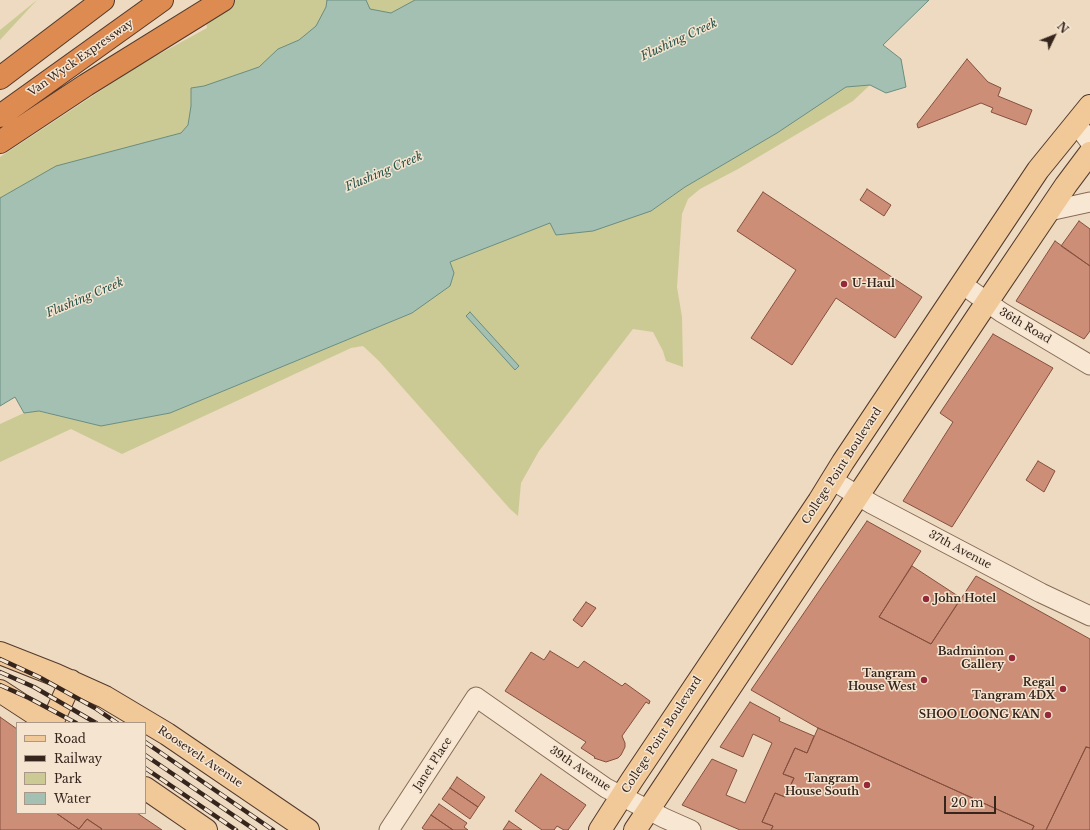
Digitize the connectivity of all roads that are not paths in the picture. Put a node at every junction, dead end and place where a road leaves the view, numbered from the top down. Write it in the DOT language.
graph roads {
  1 [pos="93,0"];
  2 [pos="103,0"];
  3 [pos="162,0"];
  4 [pos="223,0"];
  5 [pos="7,73"];
  6 [pos="1090,106"];
  7 [pos="0,116"];
  8 [pos="1076,123"];
  9 [pos="0,142"];
  10 [pos="1090,142"];
  11 [pos="1090,153"];
  12 [pos="1090,202"];
  13 [pos="1049,210"];
  14 [pos="962,284"];
  15 [pos="988,302"];
  16 [pos="1090,365"];
  17 [pos="832,480"];
  18 [pos="858,496"];
  19 [pos="1090,616"];
  20 [pos="0,653"];
  21 [pos="71,681"];
  22 [pos="0,691"];
  23 [pos="476,697"];
  24 [pos="48,722"];
  25 [pos="50,722"];
  26 [pos="146,789"];
  27 [pos="622,796"];
  28 [pos="649,810"];
  29 [pos="206,830"];
  30 [pos="308,830"];
  31 [pos="389,830"];
  32 [pos="600,830"];
  33 [pos="635,830"];
  34 [pos="691,830"];
  1 -- 5 [label="highway"];
  2 -- 5 [label="highway"];
  3 -- 7 [label="highway, Van Wyck Expressway"];
  4 -- 9 [label="highway"];
  6 -- 8 [label="main road, College Point Boulevard"];
  8 -- 10 [label="street"];
  8 -- 14 [label="main road, College Point Boulevard"];
  11 -- 13 [label="main road"];
  12 -- 13 [label="street"];
  13 -- 15 [label="main road"];
  14 -- 15 [label="street, 36th Road"];
  14 -- 17 [label="main road, College Point Boulevard"];
  15 -- 16 [label="street, 36th Road"];
  15 -- 18 [label="main road"];
  17 -- 18 [label="street, 37th Avenue"];
  17 -- 27 [label="main road, College Point Boulevard"];
  18 -- 19 [label="street, 37th Avenue"];
  18 -- 28 [label="main road"];
  20 -- 21 [label="main road, Roosevelt Avenue"];
  21 -- 25 [label="main road"];
  21 -- 30 [label="main road, Roosevelt Avenue"];
  22 -- 24 [label="main road"];
  23 -- 27 [label="street, 39th Avenue"];
  23 -- 31 [label="street, Janet Place"];
  26 -- 29 [label="main road"];
  27 -- 28 [label="street, 39th Avenue"];
  27 -- 32 [label="main road, College Point Boulevard"];
  28 -- 33 [label="main road"];
  28 -- 34 [label="street, 39th Avenue"];
}
